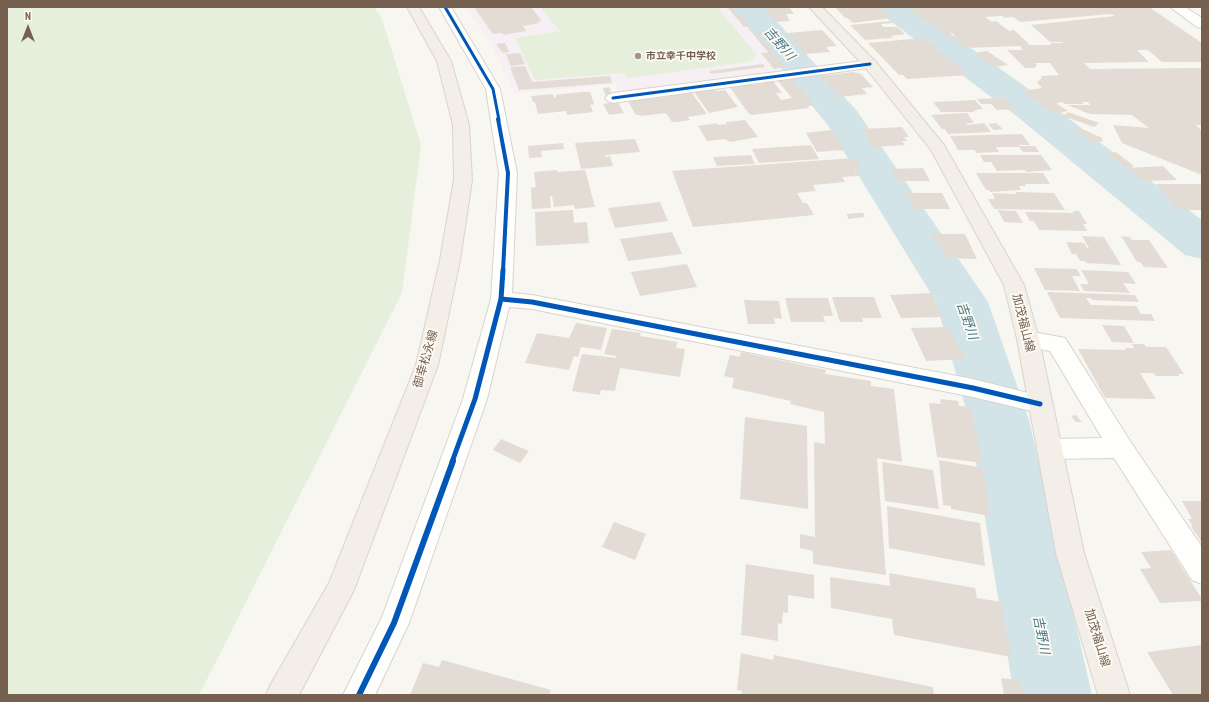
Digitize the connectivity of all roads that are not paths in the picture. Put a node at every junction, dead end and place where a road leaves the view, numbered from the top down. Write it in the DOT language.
graph roads {
  1 [pos="414,7"];
  2 [pos="445,7"];
  3 [pos="815,7"];
  4 [pos="1176,7"];
  5 [pos="1202,24"];
  6 [pos="870,64"];
  7 [pos="613,98"];
  8 [pos="501,299"];
  9 [pos="1028,339"];
  10 [pos="1040,404"];
  11 [pos="1121,448"];
  12 [pos="1049,449"];
  13 [pos="1202,571"];
  14 [pos="282,695"];
  15 [pos="359,695"];
  16 [pos="1114,695"];
  1 -- 14 [label="main road, 御幸松永線"];
  2 -- 8 [label="street"];
  3 -- 6 [label="main road, 加茂福山線"];
  4 -- 5 [label="street"];
  6 -- 7 [label="street"];
  6 -- 9 [label="main road, 加茂福山線"];
  8 -- 10 [label="street"];
  8 -- 15 [label="street"];
  9 -- 10 [label="main road, 加茂福山線"];
  9 -- 11 [label="street"];
  10 -- 12 [label="main road, 加茂福山線"];
  11 -- 12 [label="street"];
  11 -- 13 [label="street"];
  12 -- 16 [label="main road, 加茂福山線"];
}
